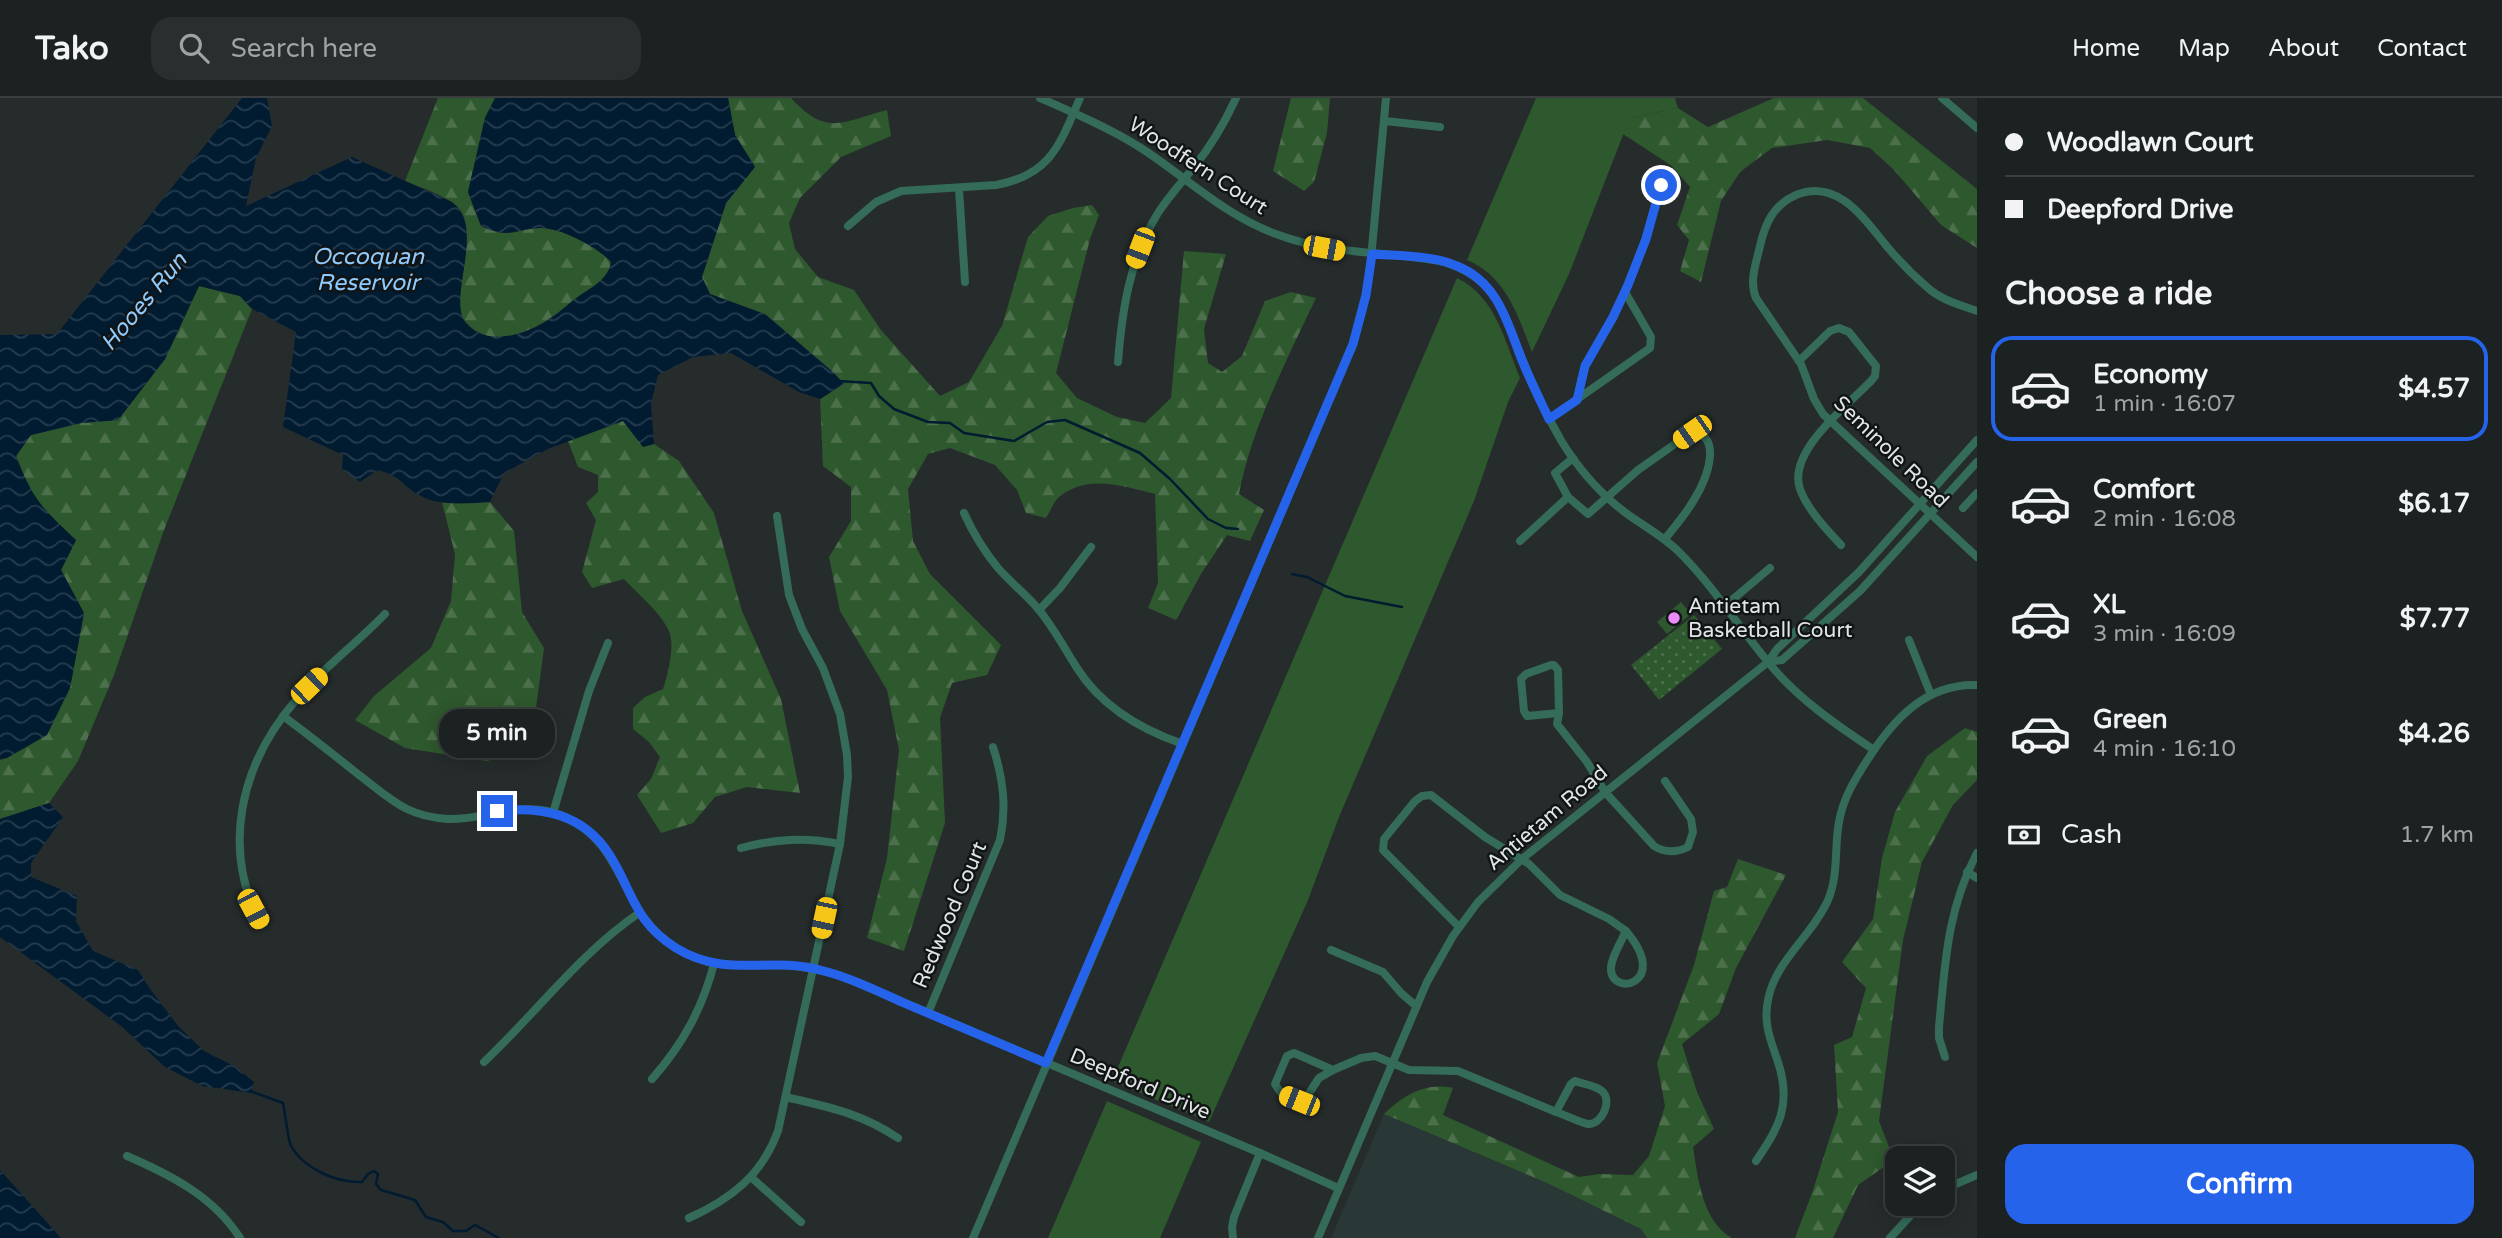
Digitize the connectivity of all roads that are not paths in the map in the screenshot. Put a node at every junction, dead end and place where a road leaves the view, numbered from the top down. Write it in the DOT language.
graph roads {
  1 [pos="1040,98"];
  2 [pos="1080,98"];
  3 [pos="1236,98"];
  4 [pos="1386,98"];
  5 [pos="1942,98"];
  6 [pos="1073,113"];
  7 [pos="1385,121"];
  8 [pos="1440,127"];
  9 [pos="1977,128"];
  10 [pos="1183,179"];
  11 [pos="1661,185"];
  12 [pos="959,189"];
  13 [pos="848,226"];
  14 [pos="1372,254"];
  15 [pos="965,282"];
  16 [pos="1625,292"];
  17 [pos="1977,311"];
  18 [pos="1798,361"];
  19 [pos="1118,362"];
  20 [pos="1577,400"];
  21 [pos="1549,419"];
  22 [pos="1831,422"];
  23 [pos="1977,440"];
  24 [pos="1573,458"];
  25 [pos="1977,462"];
  26 [pos="1977,493"];
  27 [pos="1568,497"];
  28 [pos="1607,498"];
  29 [pos="1919,504"];
  30 [pos="1963,508"];
  31 [pos="964,513"];
  32 [pos="1931,515"];
  33 [pos="777,516"];
  34 [pos="1665,540"];
  35 [pos="1520,541"];
  36 [pos="1841,545"];
  37 [pos="1091,547"];
  38 [pos="1977,557"];
  39 [pos="1770,568"];
  40 [pos="1726,605"];
  41 [pos="1039,610"];
  42 [pos="385,614"];
  43 [pos="1909,640"];
  44 [pos="608,643"];
  45 [pos="1768,662"];
  46 [pos="1977,685"];
  47 [pos="1931,695"];
  48 [pos="1559,713"];
  49 [pos="283,716"];
  50 [pos="1183,744"];
  51 [pos="993,747"];
  52 [pos="1874,750"];
  53 [pos="1665,781"];
  54 [pos="1605,792"];
  55 [pos="553,813"];
  56 [pos="840,844"];
  57 [pos="741,848"];
  58 [pos="1977,853"];
  59 [pos="1521,859"];
  60 [pos="1967,872"];
  61 [pos="1977,878"];
  62 [pos="639,913"];
  63 [pos="261,925"];
  64 [pos="1459,928"];
  65 [pos="1626,932"];
  66 [pos="1331,950"];
  67 [pos="714,964"];
  68 [pos="814,968"];
  69 [pos="1416,1006"];
  70 [pos="928,1013"];
  71 [pos="1945,1057"];
  72 [pos="484,1062"];
  73 [pos="1046,1063"];
  74 [pos="1392,1063"];
  75 [pos="1333,1070"];
  76 [pos="652,1079"];
  77 [pos="786,1097"];
  78 [pos="1556,1112"];
  79 [pos="898,1138"];
  80 [pos="1260,1153"];
  81 [pos="127,1156"];
  82 [pos="1756,1161"];
  83 [pos="1977,1175"];
  84 [pos="752,1178"];
  85 [pos="1955,1184"];
  86 [pos="1338,1188"];
  87 [pos="1907,1216"];
  88 [pos="689,1218"];
  89 [pos="801,1222"];
  90 [pos="240,1238"];
  91 [pos="973,1238"];
  92 [pos="1233,1238"];
  93 [pos="1318,1238"];
  94 [pos="1890,1238"];
  1 -- 6 [label="street, Woodfern Court"];
  2 -- 6 [label="street"];
  3 -- 10 [label="street"];
  4 -- 7 [label="street"];
  5 -- 9 [label="street"];
  6 -- 10 [label="street, Woodfern Court"];
  6 -- 12 [label="street"];
  7 -- 8 [label="street"];
  7 -- 14 [label="street"];
  10 -- 14 [label="street, Woodfern Court"];
  10 -- 19 [label="street"];
  11 -- 16 [label="street"];
  12 -- 13 [label="street"];
  12 -- 15 [label="street"];
  14 -- 21 [label="street, Woodfern Court"];
  14 -- 50 [label="street"];
  16 -- 20 [label="street"];
  16 -- 20 [label="street"];
  17 -- 18 [label="street, Seminole Road"];
  18 -- 22 [label="street, Seminole Road"];
  18 -- 22 [label="street"];
  20 -- 21 [label="street"];
  21 -- 24 [label="street, Woodfern Court"];
  22 -- 29 [label="street, Seminole Road"];
  22 -- 36 [label="street"];
  23 -- 29 [label="street, Antietam Road"];
  24 -- 27 [label="street"];
  24 -- 28 [label="street, Woodfern Court"];
  25 -- 32 [label="street, Antietam Road"];
  26 -- 30 [label="street"];
  27 -- 28 [label="street"];
  27 -- 35 [label="street"];
  28 -- 34 [label="street, Woodfern Court"];
  28 -- 34 [label="street"];
  29 -- 32 [label="street, Seminole Road"];
  29 -- 45 [label="street, Antietam Road"];
  31 -- 41 [label="street"];
  32 -- 38 [label="street, Seminole Road"];
  32 -- 45 [label="street, Antietam Road"];
  33 -- 56 [label="street"];
  34 -- 40 [label="street, Woodfern Court"];
  37 -- 41 [label="street"];
  39 -- 40 [label="street"];
  40 -- 45 [label="street, Woodfern Court"];
  41 -- 50 [label="street"];
  42 -- 49 [label="street"];
  43 -- 47 [label="street"];
  44 -- 55 [label="street"];
  45 -- 52 [label="street, Woodfern Court"];
  45 -- 54 [label="street, Antietam Road"];
  46 -- 47 [label="street"];
  47 -- 52 [label="street"];
  48 -- 48 [label="street"];
  48 -- 54 [label="street"];
  49 -- 55 [label="street, Deepford Drive"];
  49 -- 63 [label="street"];
  50 -- 73 [label="street"];
  51 -- 70 [label="street, Redwood Court"];
  52 -- 82 [label="street"];
  53 -- 54 [label="street"];
  54 -- 59 [label="street, Antietam Road"];
  55 -- 62 [label="street, Deepford Drive"];
  56 -- 57 [label="street"];
  56 -- 68 [label="street"];
  58 -- 60 [label="street"];
  59 -- 64 [label="street, Antietam Road"];
  59 -- 64 [label="street"];
  59 -- 65 [label="street"];
  60 -- 61 [label="street"];
  60 -- 71 [label="street"];
  62 -- 67 [label="street, Deepford Drive"];
  62 -- 72 [label="street"];
  64 -- 69 [label="street, Antietam Road"];
  65 -- 65 [label="street"];
  66 -- 69 [label="street"];
  67 -- 68 [label="street, Deepford Drive"];
  67 -- 76 [label="street"];
  68 -- 70 [label="street, Deepford Drive"];
  68 -- 77 [label="street"];
  69 -- 74 [label="street, Antietam Road"];
  70 -- 73 [label="street, Deepford Drive"];
  73 -- 80 [label="street, Deepford Drive"];
  73 -- 91 [label="street"];
  74 -- 75 [label="street"];
  74 -- 78 [label="street"];
  74 -- 86 [label="street, Antietam Road"];
  75 -- 75 [label="street"];
  77 -- 79 [label="street"];
  77 -- 84 [label="street"];
  78 -- 78 [label="street"];
  80 -- 86 [label="street, Deepford Drive"];
  80 -- 92 [label="street"];
  81 -- 90 [label="street"];
  83 -- 85 [label="street"];
  84 -- 88 [label="street"];
  84 -- 89 [label="street"];
  86 -- 93 [label="street, Antietam Road"];
  87 -- 94 [label="street"];
}
